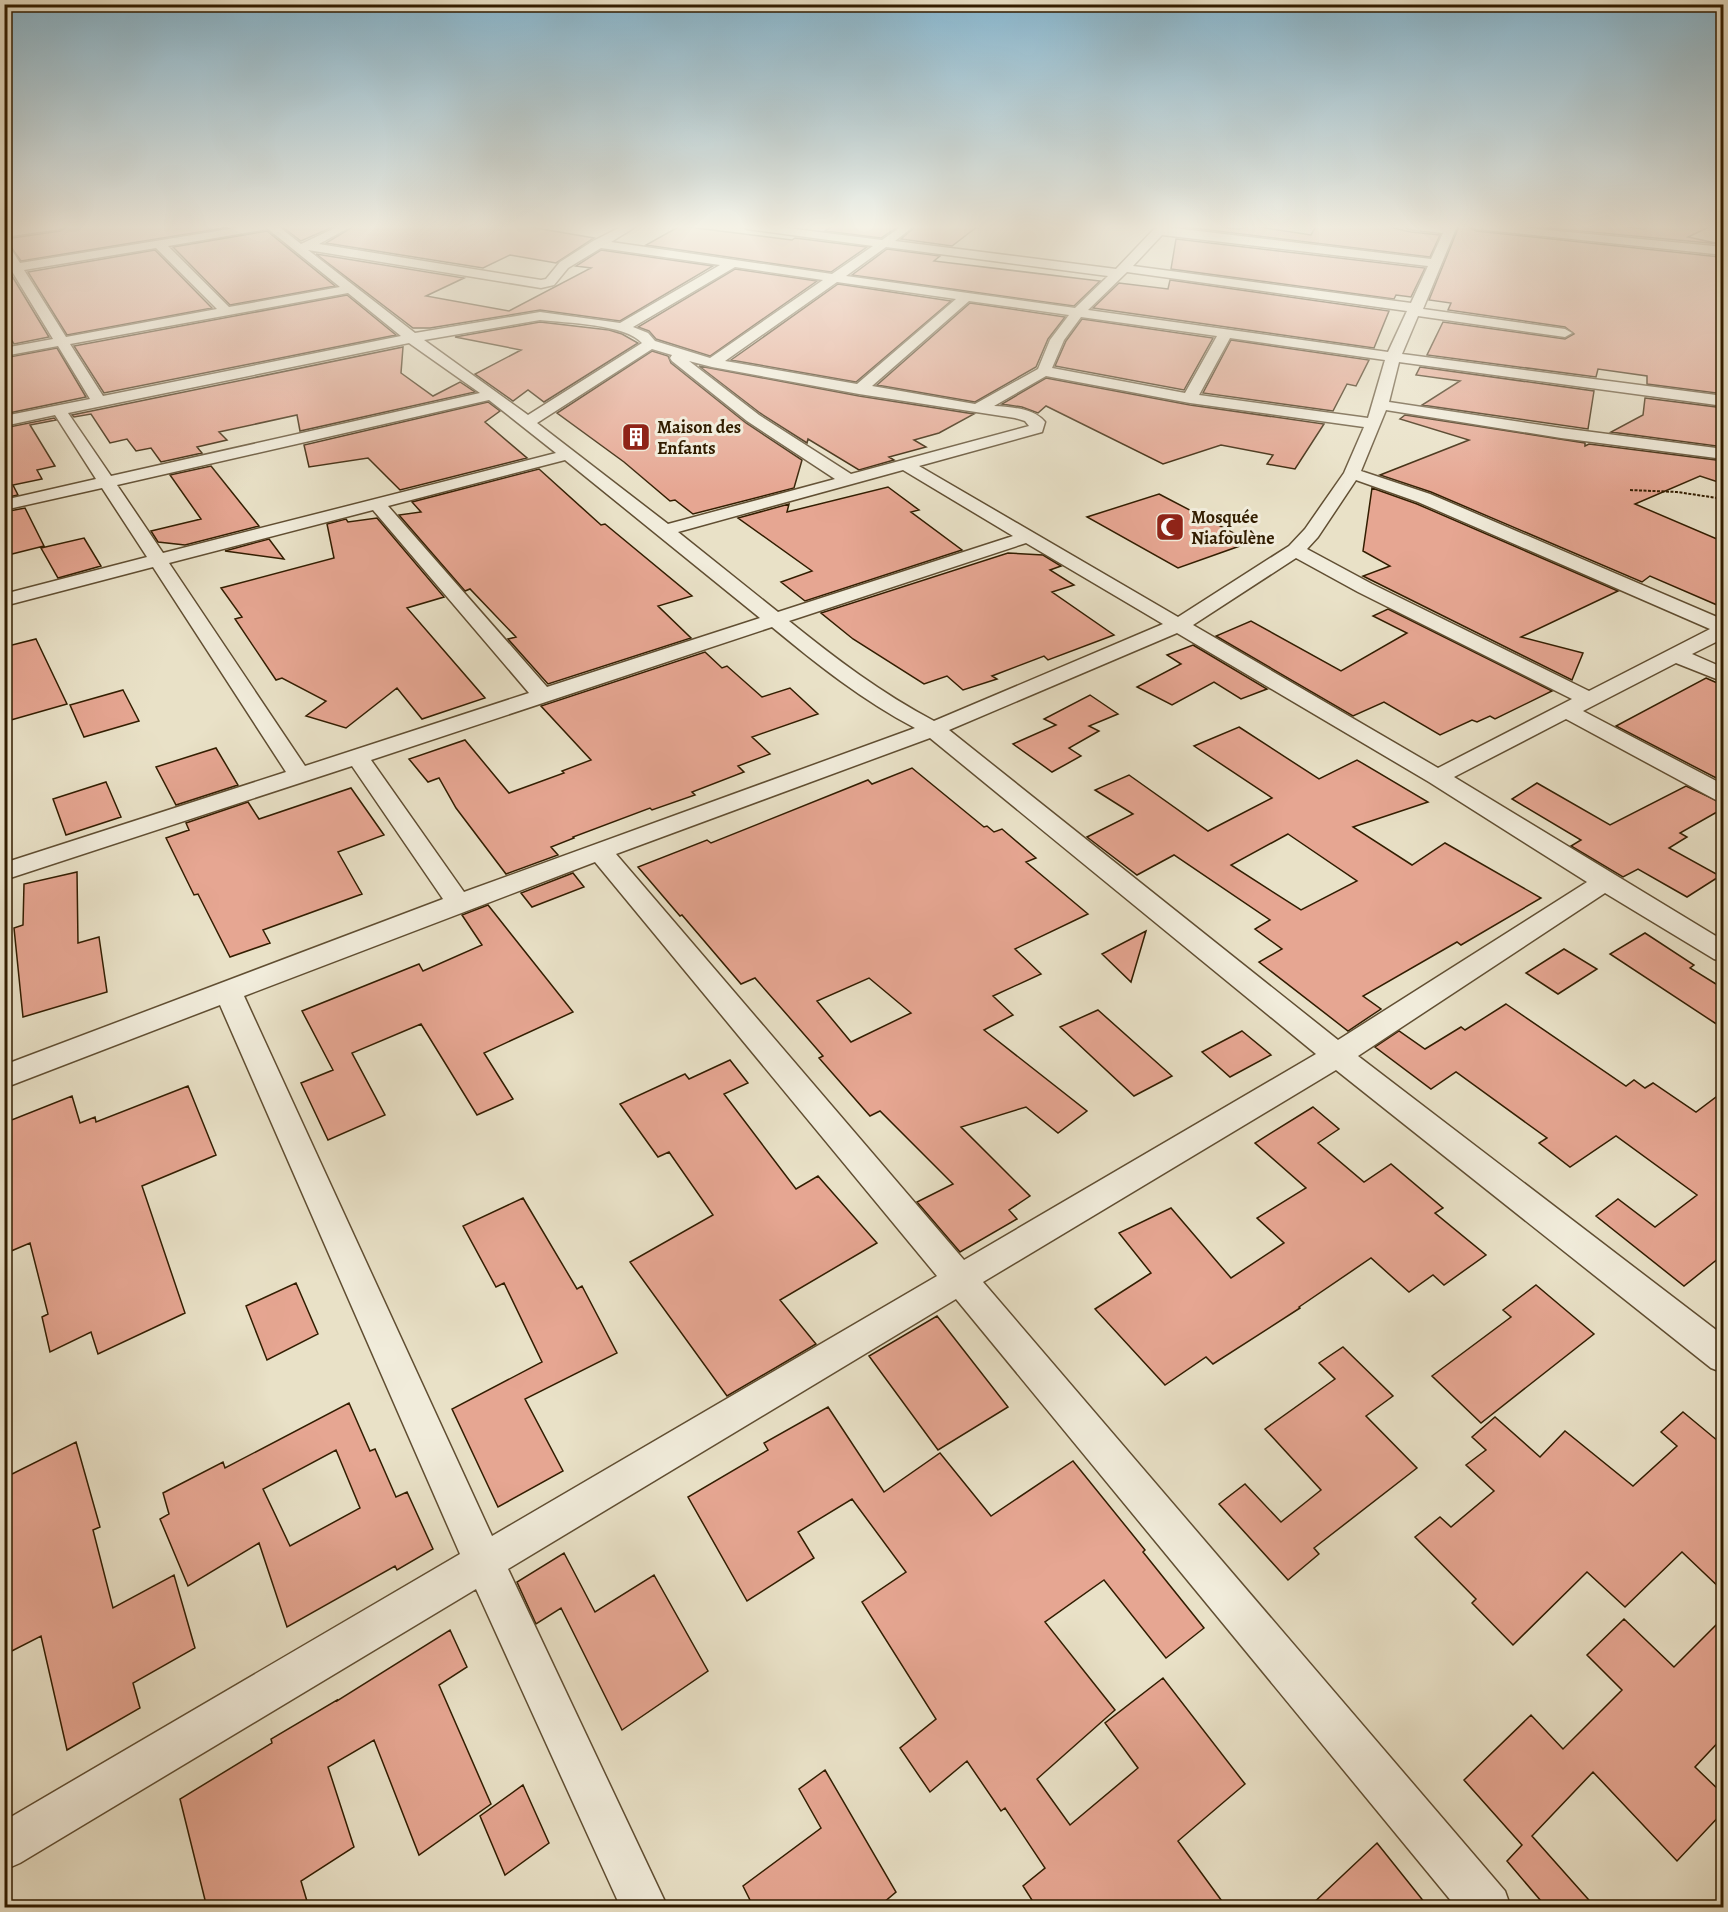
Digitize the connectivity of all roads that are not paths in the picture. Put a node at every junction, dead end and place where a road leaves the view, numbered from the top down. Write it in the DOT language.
graph roads {
  1 [pos="48,315"];
  2 [pos="209,315"];
  3 [pos="383,315"];
  4 [pos="642,315"];
  5 [pos="783,315"];
  6 [pos="946,315"];
  7 [pos="1074,315"];
  8 [pos="1111,315"];
  9 [pos="1413,315"];
  10 [pos="1450,315"];
  11 [pos="622,327"];
  12 [pos="1226,333"];
  13 [pos="1565,333"];
  14 [pos="412,338"];
  15 [pos="63,341"];
  16 [pos="650,344"];
  17 [pos="670,351"];
  18 [pos="4,352"];
  19 [pos="1393,357"];
  20 [pos="712,363"];
  21 [pos="1044,371"];
  22 [pos="859,390"];
  23 [pos="492,395"];
  24 [pos="1190,398"];
  25 [pos="1724,401"];
  26 [pos="99,402"];
  27 [pos="977,409"];
  28 [pos="59,410"];
  29 [pos="1376,414"];
  30 [pos="4,421"];
  31 [pos="528,422"];
  32 [pos="1724,454"];
  33 [pos="566,455"];
  34 [pos="906,465"];
  35 [pos="1352,473"];
  36 [pos="847,479"];
  37 [pos="108,481"];
  38 [pos="4,505"];
  39 [pos="378,505"];
  40 [pos="665,530"];
  41 [pos="1027,537"];
  42 [pos="1296,550"];
  43 [pos="160,561"];
  44 [pos="4,600"];
  45 [pos="775,618"];
  46 [pos="1179,625"];
  47 [pos="1724,629"];
  48 [pos="1676,654"];
  49 [pos="1724,676"];
  50 [pos="542,695"];
  51 [pos="1588,699"];
  52 [pos="1567,711"];
  53 [pos="933,729"];
  54 [pos="357,756"];
  55 [pos="300,775"];
  56 [pos="1437,777"];
  57 [pos="1724,795"];
  58 [pos="599,850"];
  59 [pos="4,872"];
  60 [pos="1605,882"];
  61 [pos="459,903"];
  62 [pos="1724,953"];
  63 [pos="229,993"];
  64 [pos="1336,1055"];
  65 [pos="4,1077"];
  66 [pos="961,1281"];
  67 [pos="1724,1357"];
  68 [pos="484,1562"];
  69 [pos="4,1847"];
  70 [pos="645,1908"];
  71 [pos="1488,1908"];
  1 -- 15 [label="street"];
  2 -- 15 [label="street"];
  3 -- 14 [label="street"];
  4 -- 11 [label="street"];
  5 -- 20 [label="street"];
  6 -- 22 [label="street"];
  7 -- 21 [label="street"];
  8 -- 12 [label="street"];
  9 -- 19 [label="street"];
  10 -- 13 [label="street"];
  11 -- 14 [label="street"];
  11 -- 16 [label="street"];
  12 -- 19 [label="street"];
  12 -- 24 [label="street"];
  14 -- 23 [label="street"];
  14 -- 26 [label="street"];
  15 -- 18 [label="street"];
  15 -- 26 [label="street"];
  16 -- 17 [label="street"];
  16 -- 31 [label="street"];
  17 -- 20 [label="street"];
  17 -- 36 [label="street"];
  19 -- 25 [label="street"];
  19 -- 29 [label="street"];
  20 -- 22 [label="street"];
  21 -- 24 [label="street"];
  21 -- 27 [label="street"];
  22 -- 27 [label="street"];
  23 -- 31 [label="street"];
  23 -- 37 [label="street"];
  24 -- 29 [label="street"];
  26 -- 28 [label="street"];
  27 -- 34 [label="street"];
  28 -- 30 [label="street"];
  28 -- 37 [label="street"];
  29 -- 32 [label="street"];
  29 -- 35 [label="street"];
  31 -- 33 [label="street"];
  33 -- 39 [label="street"];
  33 -- 40 [label="street"];
  34 -- 36 [label="street"];
  34 -- 41 [label="street"];
  35 -- 42 [label="street"];
  35 -- 47 [label="street"];
  36 -- 40 [label="street"];
  37 -- 38 [label="street"];
  37 -- 43 [label="street"];
  39 -- 43 [label="street"];
  39 -- 50 [label="street"];
  40 -- 45 [label="street"];
  41 -- 45 [label="street"];
  41 -- 46 [label="street"];
  42 -- 46 [label="street"];
  42 -- 51 [label="street"];
  43 -- 44 [label="street"];
  43 -- 55 [label="street"];
  45 -- 50 [label="street"];
  45 -- 53 [label="street"];
  46 -- 53 [label="street"];
  46 -- 56 [label="street"];
  47 -- 48 [label="street"];
  48 -- 49 [label="street"];
  48 -- 51 [label="street"];
  50 -- 54 [label="street"];
  51 -- 52 [label="street"];
  52 -- 56 [label="street"];
  52 -- 57 [label="street"];
  53 -- 58 [label="street"];
  53 -- 64 [label="street"];
  54 -- 55 [label="street"];
  54 -- 61 [label="street"];
  55 -- 59 [label="street"];
  56 -- 60 [label="street"];
  58 -- 61 [label="street"];
  58 -- 66 [label="street"];
  60 -- 62 [label="street"];
  60 -- 64 [label="street"];
  61 -- 63 [label="street"];
  63 -- 65 [label="street"];
  63 -- 68 [label="street"];
  64 -- 66 [label="street"];
  64 -- 67 [label="street"];
  66 -- 68 [label="street"];
  66 -- 71 [label="street"];
  68 -- 69 [label="street"];
  68 -- 70 [label="street"];
}
